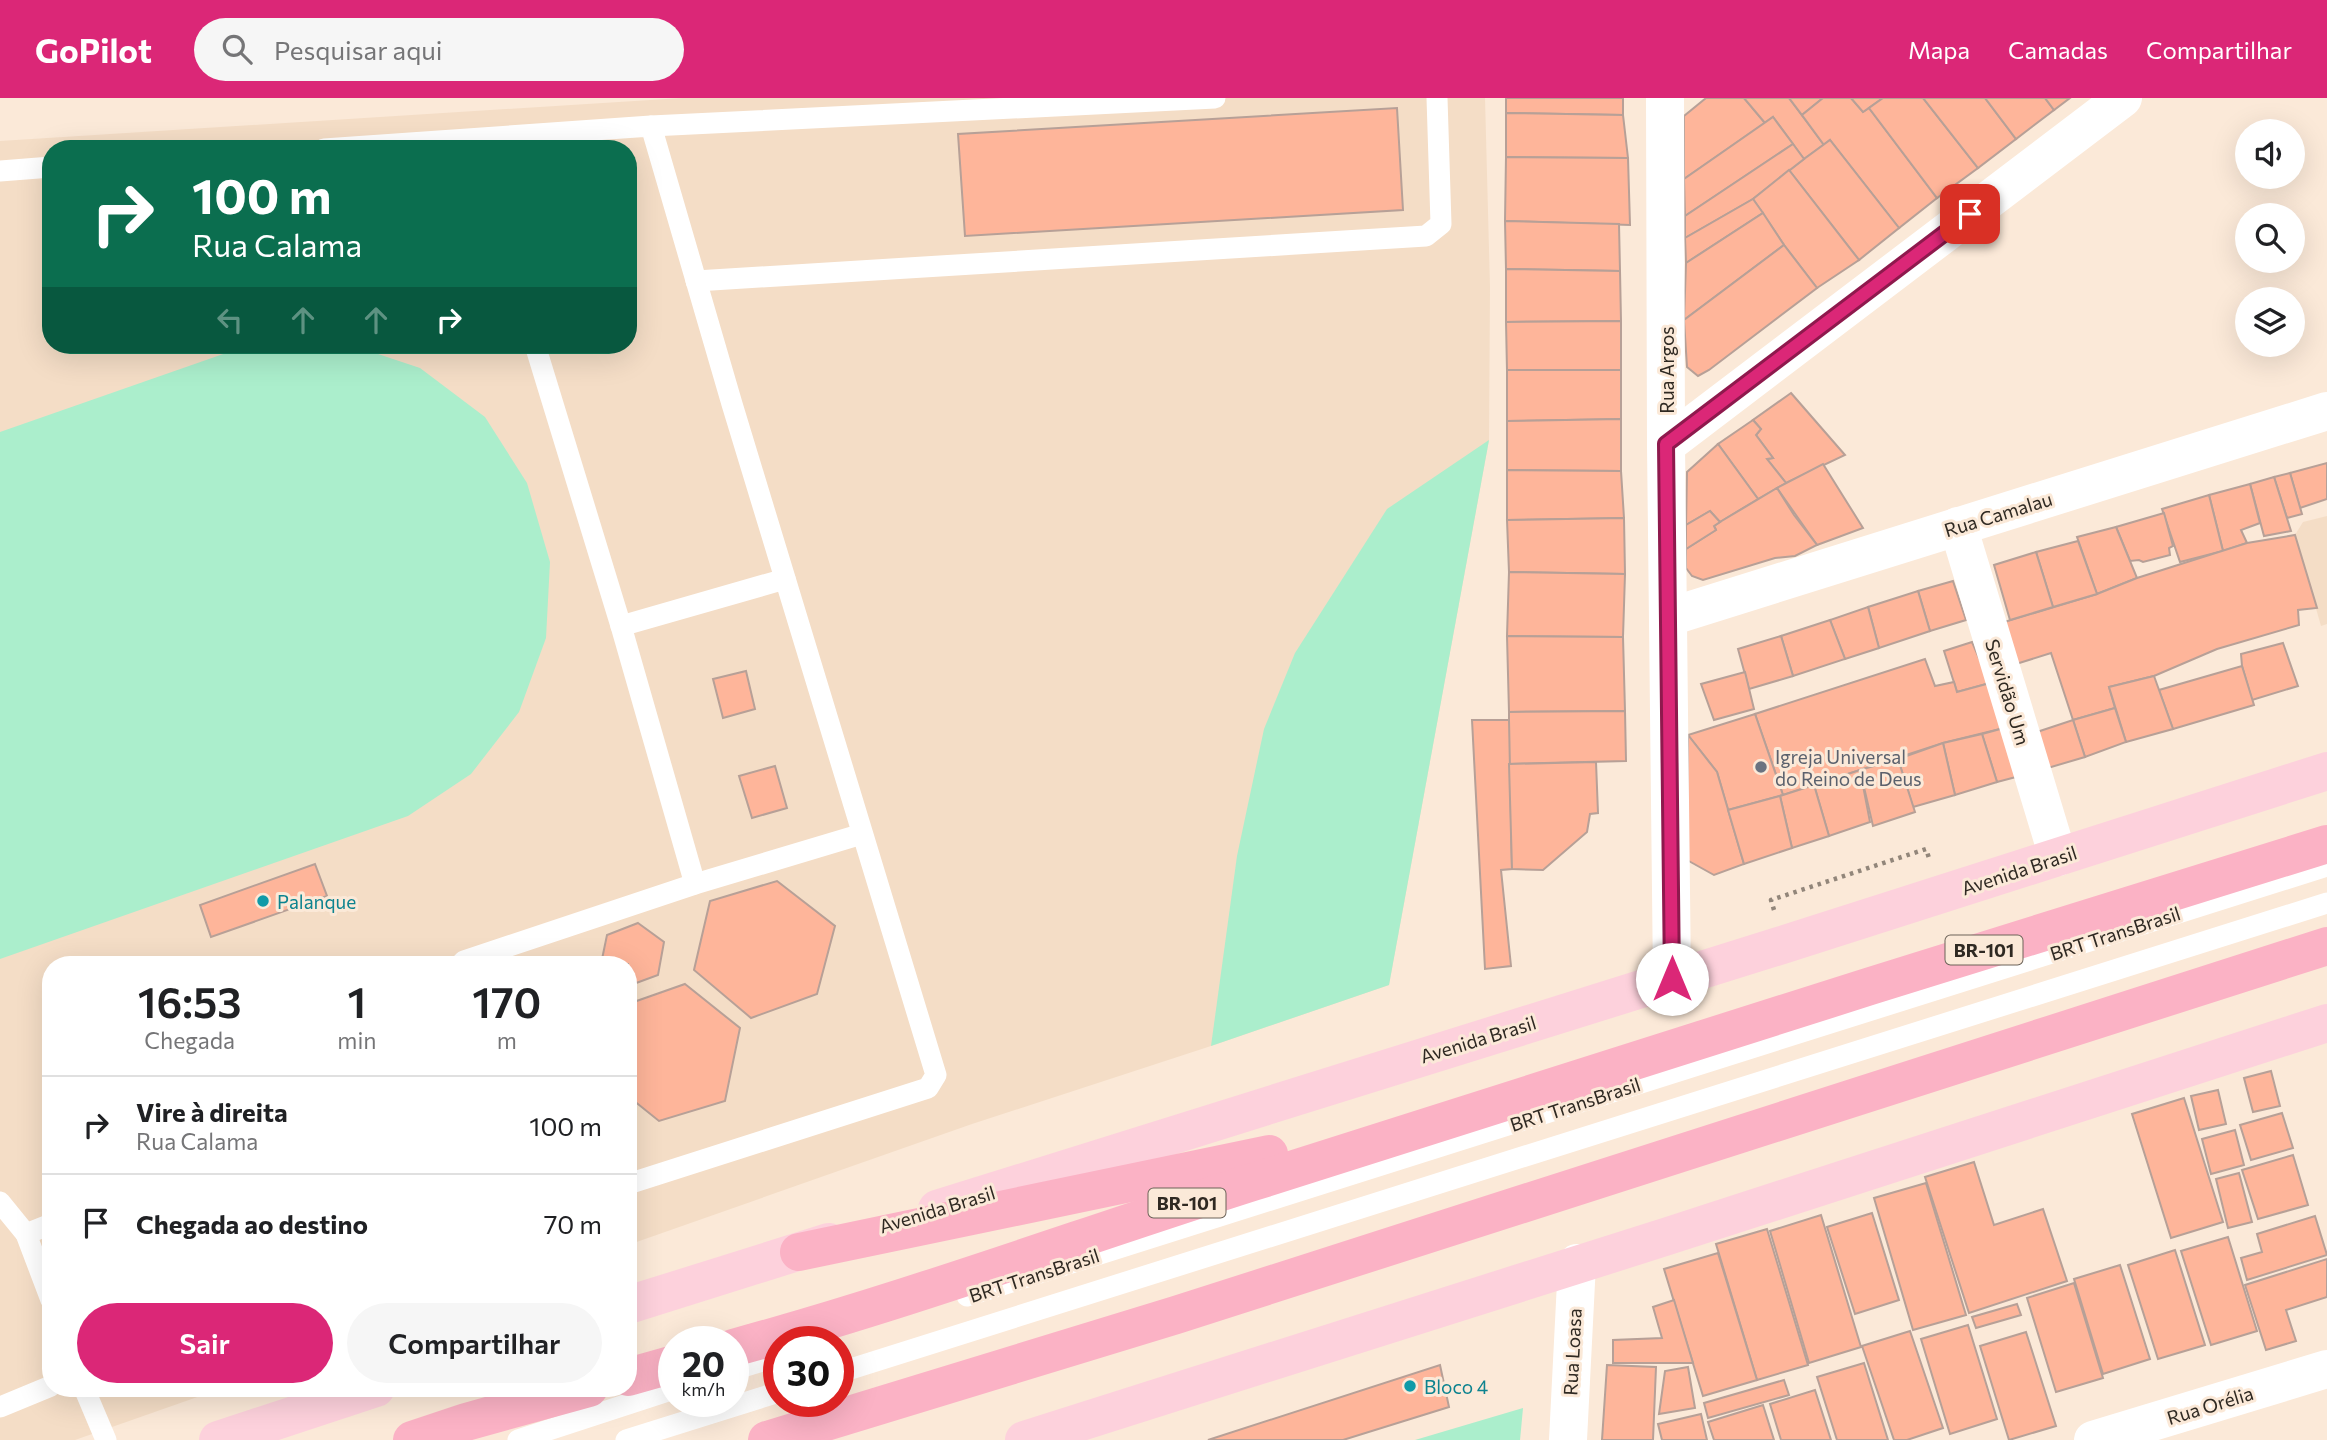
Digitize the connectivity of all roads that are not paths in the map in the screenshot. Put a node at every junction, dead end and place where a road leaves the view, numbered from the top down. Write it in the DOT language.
graph roads {
  1 [pos="1215,98"];
  2 [pos="1437,98"];
  3 [pos="1665,98"];
  4 [pos="2123,98"];
  5 [pos="651,126"];
  6 [pos="513,140"];
  7 [pos="42,168"];
  8 [pos="0,171"];
  9 [pos="696,281"];
  10 [pos="538,354"];
  11 [pos="2327,411"];
  12 [pos="1666,444"];
  13 [pos="1958,526"];
  14 [pos="785,579"];
  15 [pos="1669,617"];
  16 [pos="621,626"];
  17 [pos="2327,771"];
  18 [pos="862,834"];
  19 [pos="2327,844"];
  20 [pos="2058,857"];
  21 [pos="2327,866"];
  22 [pos="695,884"];
  23 [pos="2327,904"];
  24 [pos="2327,946"];
  25 [pos="479,956"];
  26 [pos="1672,979"];
  27 [pos="2327,1023"];
  28 [pos="1473,1112"];
  29 [pos="637,1181"];
  30 [pos="0,1202"];
  31 [pos="42,1228"];
  32 [pos="26,1234"];
  33 [pos="799,1252"];
  34 [pos="1577,1263"];
  35 [pos="42,1276"];
  36 [pos="637,1302"];
  37 [pos="854,1332"];
  38 [pos="749,1343"];
  39 [pos="854,1368"];
  40 [pos="658,1369"];
  41 [pos="2327,1369"];
  42 [pos="637,1374"];
  43 [pos="42,1390"];
  44 [pos="658,1394"];
  45 [pos="88,1397"];
  46 [pos="349,1397"];
  47 [pos="556,1397"];
  48 [pos="763,1397"];
  49 [pos="0,1407"];
  50 [pos="106,1440"];
  51 [pos="218,1440"];
  52 [pos="412,1440"];
  53 [pos="518,1440"];
  54 [pos="625,1440"];
  55 [pos="767,1440"];
  56 [pos="1024,1440"];
  57 [pos="1568,1440"];
  58 [pos="2093,1440"];
  1 -- 5 [label="lane"];
  2 -- 9 [label="lane"];
  3 -- 12 [label="street, Rua Argos"];
  4 -- 12 [label="street"];
  5 -- 6 [label="lane"];
  5 -- 9 [label="lane"];
  7 -- 8 [label="lane"];
  9 -- 14 [label="lane"];
  10 -- 16 [label="lane"];
  11 -- 13 [label="street, Rua Camalau"];
  12 -- 15 [label="street, Rua Argos"];
  13 -- 15 [label="street, Rua Camalau"];
  13 -- 20 [label="street, Servidão Um"];
  14 -- 16 [label="lane"];
  14 -- 18 [label="lane"];
  15 -- 26 [label="street, Rua Argos"];
  16 -- 22 [label="lane"];
  17 -- 20 [label="main road, Avenida Brasil"];
  18 -- 22 [label="lane"];
  18 -- 29 [label="lane"];
  19 -- 28 [label="highway, BR-101"];
  20 -- 26 [label="main road, Avenida Brasil"];
  21 -- 37 [label="lane, BRT TransBrasil"];
  22 -- 25 [label="lane"];
  23 -- 39 [label="lane, BRT TransBrasil"];
  24 -- 55 [label="highway"];
  26 -- 33 [label="main road, Avenida Brasil"];
  27 -- 34 [label="main road"];
  28 -- 33 [label="highway"];
  28 -- 38 [label="highway, BR-101"];
  30 -- 32 [label="lane"];
  31 -- 32 [label="lane"];
  32 -- 35 [label="lane"];
  33 -- 36 [label="main road, Avenida Brasil"];
  34 -- 56 [label="main road"];
  34 -- 57 [label="street, Rua Loasa"];
  40 -- 42 [label="highway"];
  41 -- 58 [label="street, Rua Orélia"];
  43 -- 49 [label="lane"];
  44 -- 53 [label="lane"];
  45 -- 50 [label="lane"];
  46 -- 51 [label="main road"];
  47 -- 52 [label="highway"];
  48 -- 54 [label="lane"];
}
